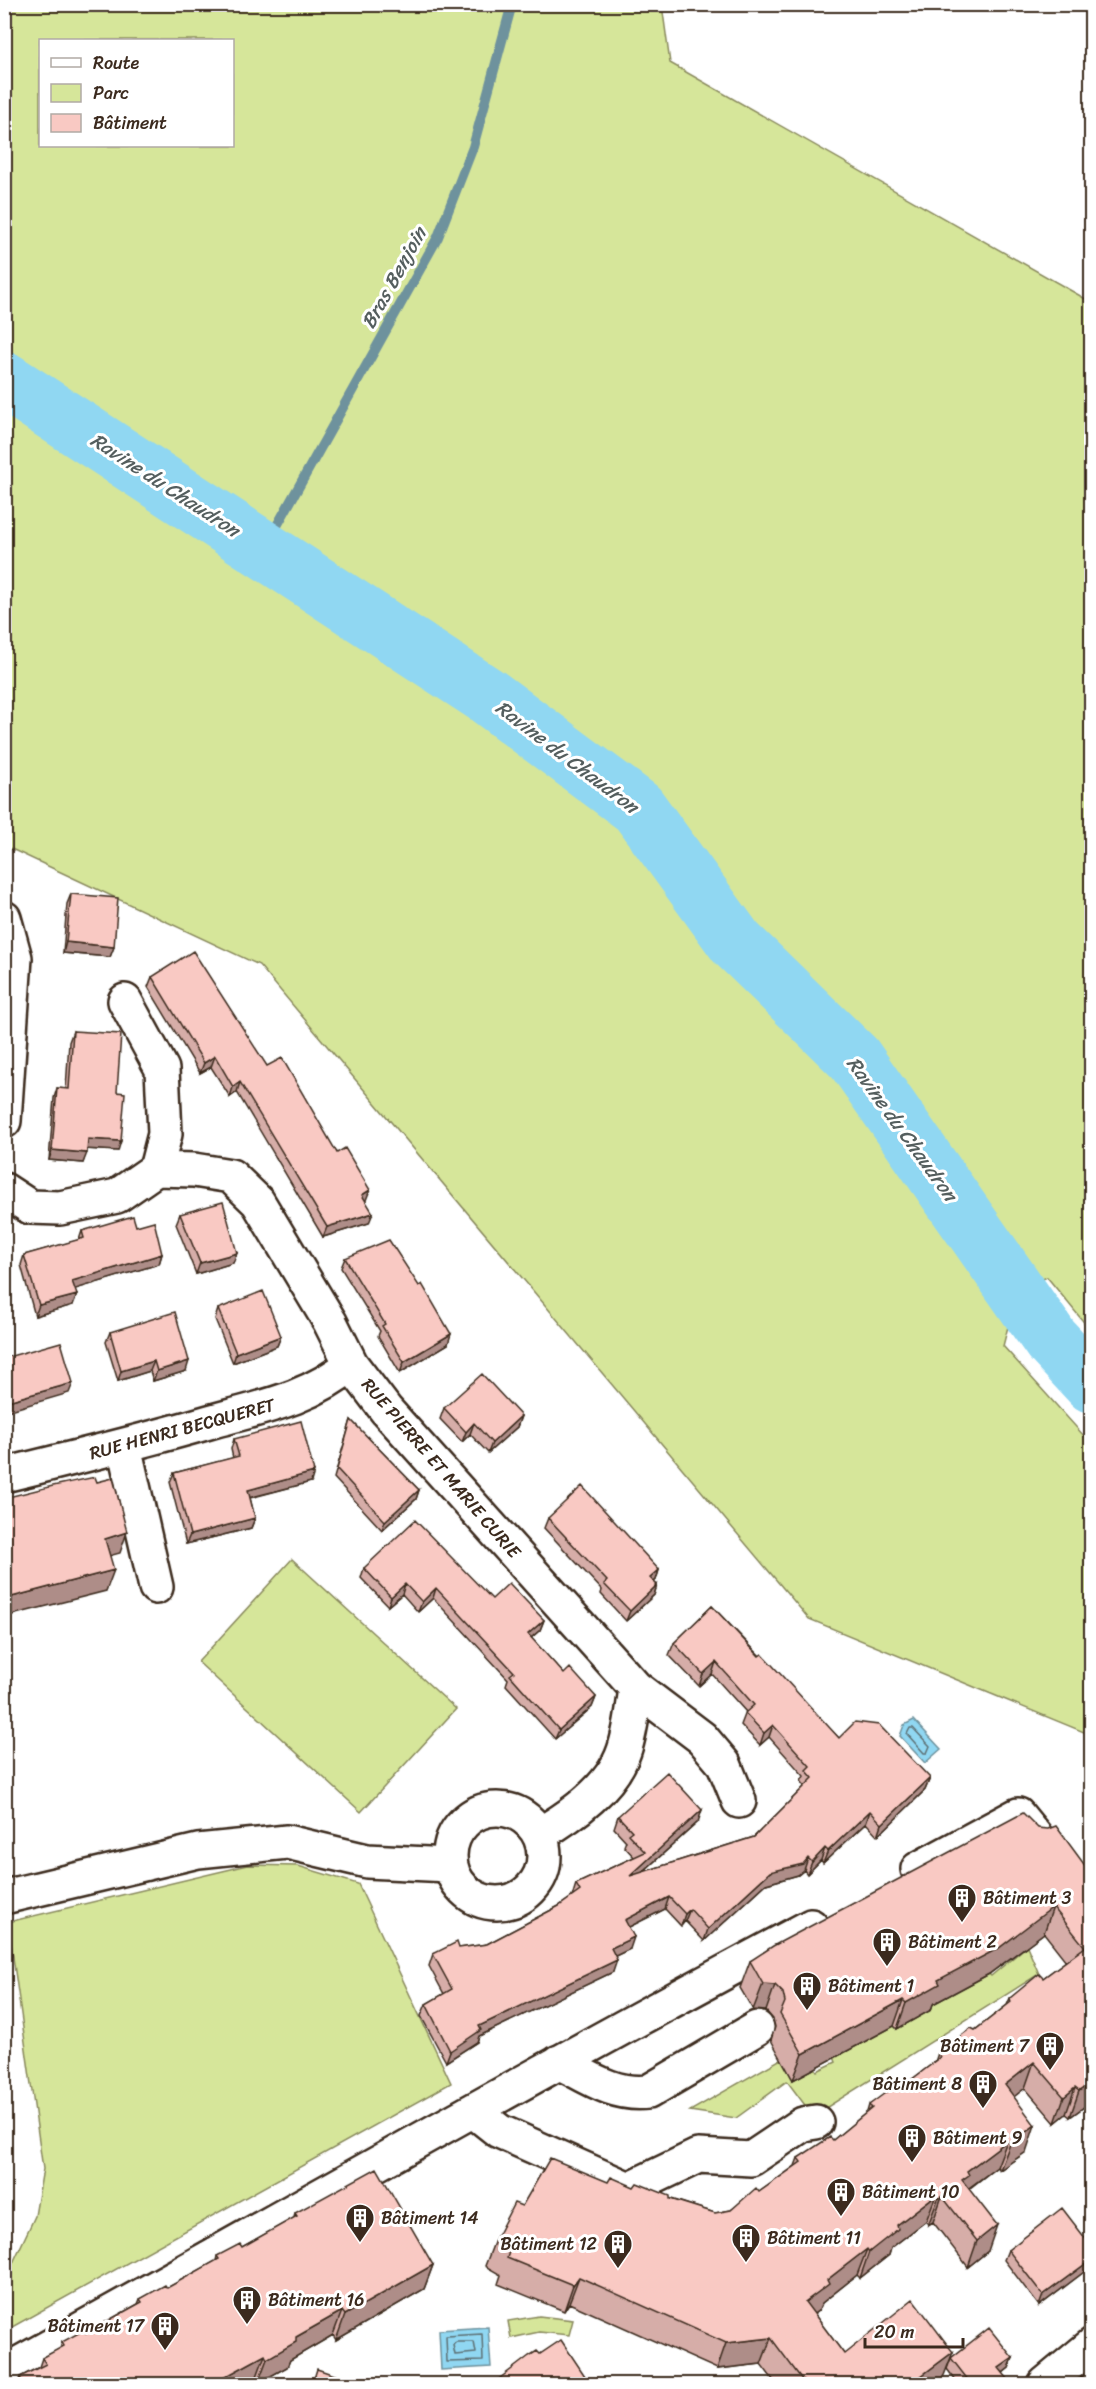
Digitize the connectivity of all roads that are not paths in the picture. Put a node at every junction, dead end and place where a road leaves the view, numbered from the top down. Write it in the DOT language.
graph roads {
  1 [pos="4,918"];
  2 [pos="125,1001"];
  3 [pos="4,1121"];
  4 [pos="156,1169"];
  5 [pos="17,1199"];
  6 [pos="351,1364"];
  7 [pos="124,1446"];
  8 [pos="4,1474"];
  9 [pos="156,1587"];
  10 [pos="636,1688"];
  11 [pos="739,1801"];
  12 [pos="540,1834"];
  13 [pos="1036,1837"];
  14 [pos="449,1865"];
  15 [pos="892,1882"];
  16 [pos="4,1897"];
  17 [pos="840,1911"];
  18 [pos="758,2028"];
  19 [pos="559,2062"];
  20 [pos="475,2112"];
  21 [pos="816,2122"];
  22 [pos="1092,2345"];
  23 [pos="4,2372"];
  24 [pos="1045,2385"];
  1 -- 3 [label="street"];
  2 -- 4 [label="street"];
  4 -- 5 [label="street"];
  4 -- 6 [label="street, RUE PIERRE ET MARIE CURIE"];
  6 -- 7 [label="street, RUE HENRI BECQUERET"];
  6 -- 10 [label="street, RUE PIERRE ET MARIE CURIE"];
  7 -- 8 [label="street, RUE HENRI BECQUERET"];
  7 -- 9 [label="street"];
  10 -- 11 [label="street, RUE PIERRE ET MARIE CURIE"];
  10 -- 12 [label="street"];
  12 -- 14 [label="street"];
  12 -- 14 [label="street"];
  13 -- 15 [label="street"];
  14 -- 16 [label="street"];
  17 -- 19 [label="street"];
  18 -- 19 [label="street"];
  19 -- 20 [label="street"];
  20 -- 21 [label="street"];
  20 -- 23 [label="street"];
  22 -- 24 [label="street"];
}
